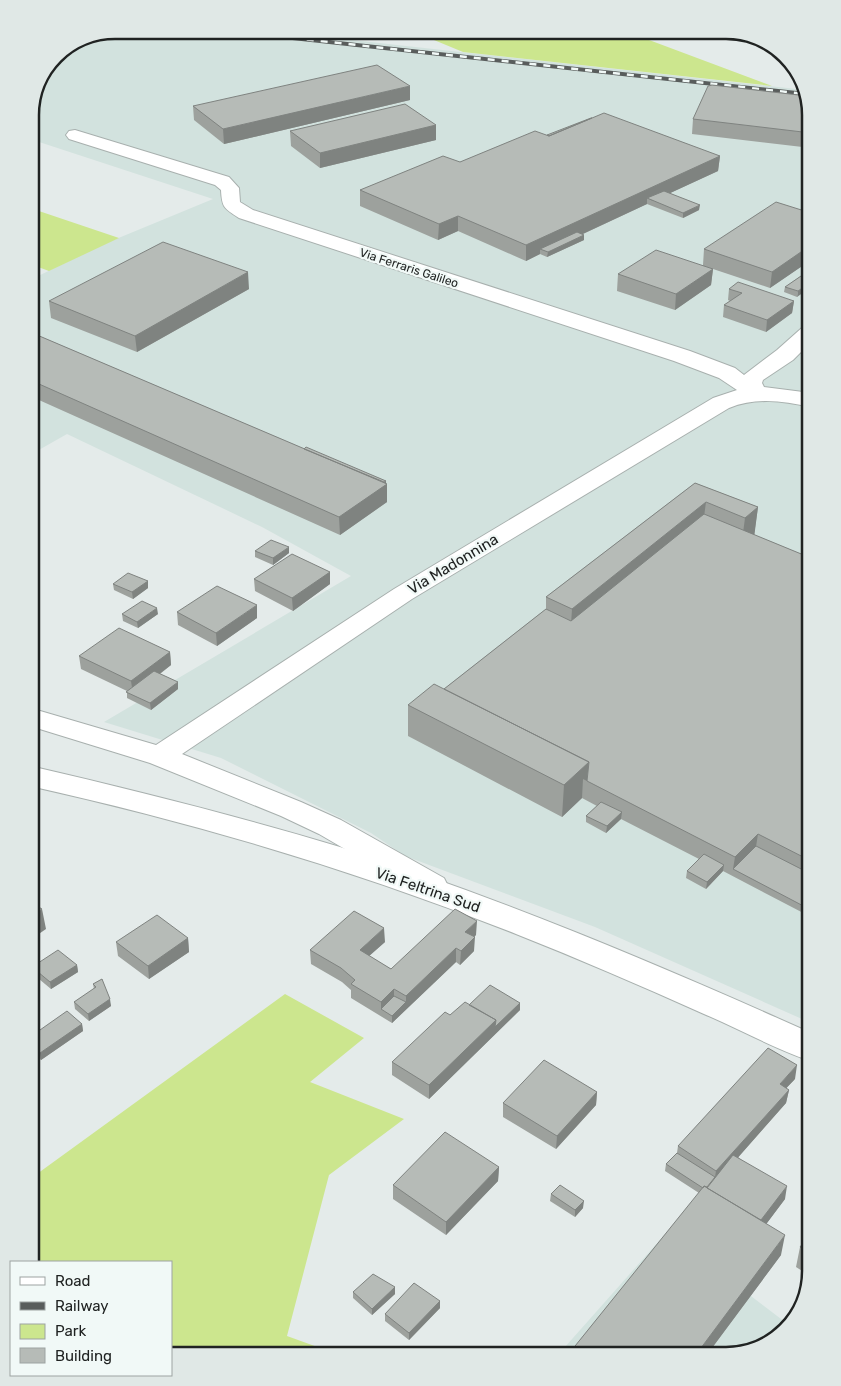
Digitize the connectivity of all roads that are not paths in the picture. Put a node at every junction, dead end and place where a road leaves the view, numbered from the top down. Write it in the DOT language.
graph roads {
  1 [pos="75,135"];
  2 [pos="802,339"];
  3 [pos="757,394"];
  4 [pos="802,398"];
  5 [pos="39,720"];
  6 [pos="160,756"];
  7 [pos="39,778"];
  8 [pos="450,896"];
  9 [pos="802,1044"];
  1 -- 3 [label="street, Via Ferraris Galileo"];
  2 -- 3 [label="street"];
  3 -- 4 [label="street"];
  3 -- 6 [label="street, Via Madonnina"];
  5 -- 6 [label="street"];
  6 -- 8 [label="street"];
  7 -- 8 [label="street, Via Feltrina Sud"];
  8 -- 9 [label="street, Via Feltrina Sud"];
}
